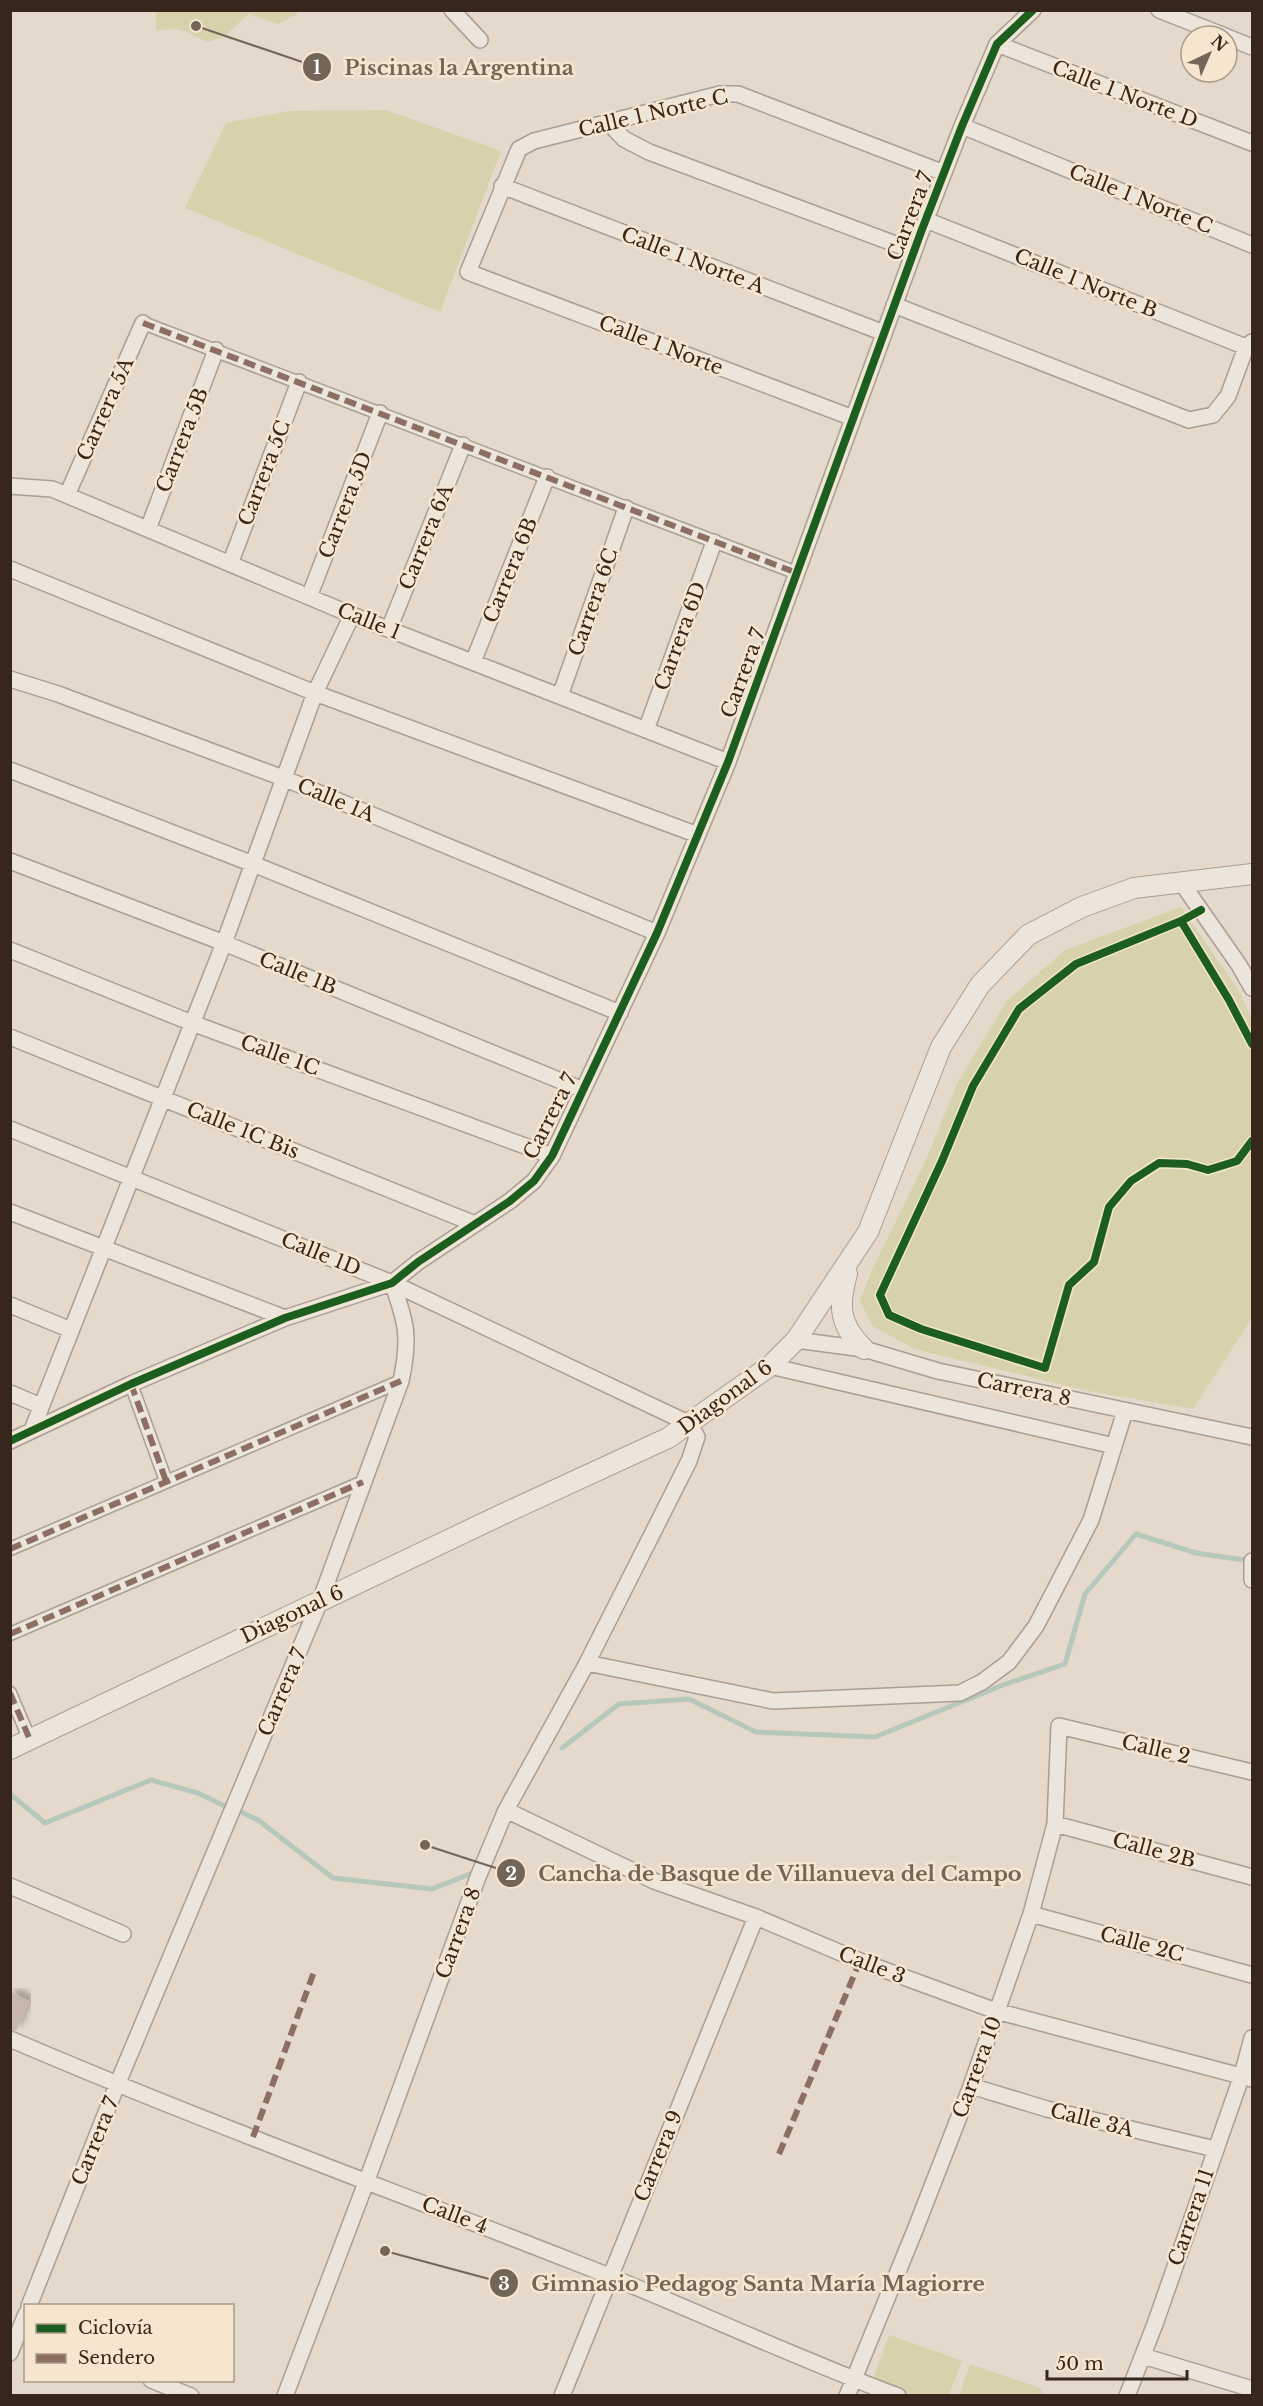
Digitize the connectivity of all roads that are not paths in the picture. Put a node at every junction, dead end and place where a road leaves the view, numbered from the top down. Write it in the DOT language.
graph roads {
  1 [pos="452,10"];
  2 [pos="1032,10"];
  3 [pos="1160,10"];
  4 [pos="1196,24"];
  5 [pos="480,40"];
  6 [pos="997,44"];
  7 [pos="608,122"];
  8 [pos="962,126"];
  9 [pos="1252,143"];
  10 [pos="944,173"];
  11 [pos="502,186"];
  12 [pos="926,220"];
  13 [pos="1252,245"];
  14 [pos="914,251"];
  15 [pos="468,272"];
  16 [pos="894,305"];
  17 [pos="143,322"];
  18 [pos="884,333"];
  19 [pos="1249,345"];
  20 [pos="216,350"];
  21 [pos="298,382"];
  22 [pos="380,413"];
  23 [pos="853,418"];
  24 [pos="464,445"];
  25 [pos="547,477"];
  26 [pos="10,486"];
  27 [pos="67,495"];
  28 [pos="626,508"];
  29 [pos="148,529"];
  30 [pos="714,542"];
  31 [pos="230,564"];
  32 [pos="10,569"];
  33 [pos="797,573"];
  34 [pos="309,597"];
  35 [pos="352,615"];
  36 [pos="389,629"];
  37 [pos="473,662"];
  38 [pos="10,679"];
  39 [pos="315,693"];
  40 [pos="560,696"];
  41 [pos="646,730"];
  42 [pos="728,762"];
  43 [pos="10,770"];
  44 [pos="283,778"];
  45 [pos="698,835"];
  46 [pos="10,861"];
  47 [pos="253,864"];
  48 [pos="1252,874"];
  49 [pos="1181,882"];
  50 [pos="657,933"];
  51 [pos="224,943"];
  52 [pos="10,950"];
  53 [pos="1252,988"];
  54 [pos="620,1012"];
  55 [pos="192,1023"];
  56 [pos="10,1037"];
  57 [pos="583,1090"];
  58 [pos="162,1097"];
  59 [pos="10,1129"];
  60 [pos="552,1156"];
  61 [pos="130,1177"];
  62 [pos="10,1212"];
  63 [pos="475,1224"];
  64 [pos="102,1249"];
  65 [pos="851,1260"];
  66 [pos="392,1283"];
  67 [pos="10,1305"];
  68 [pos="285,1318"];
  69 [pos="71,1330"];
  70 [pos="796,1340"];
  71 [pos="864,1349"];
  72 [pos="770,1366"];
  73 [pos="401,1381"];
  74 [pos="131,1384"];
  75 [pos="10,1393"];
  76 [pos="41,1406"];
  77 [pos="1125,1411"];
  78 [pos="690,1424"];
  79 [pos="32,1430"];
  80 [pos="1252,1437"];
  81 [pos="10,1441"];
  82 [pos="1114,1446"];
  83 [pos="166,1481"];
  84 [pos="363,1482"];
  85 [pos="10,1549"];
  86 [pos="320,1601"];
  87 [pos="10,1634"];
  88 [pos="587,1663"];
  89 [pos="10,1693"];
  90 [pos="1059,1726"];
  91 [pos="30,1740"];
  92 [pos="11,1749"];
  93 [pos="1252,1772"];
  94 [pos="506,1810"];
  95 [pos="1055,1824"];
  96 [pos="1252,1877"];
  97 [pos="10,1886"];
  98 [pos="1030,1914"];
  99 [pos="756,1917"];
  100 [pos="123,1934"];
  101 [pos="1252,1975"];
  102 [pos="996,2012"];
  103 [pos="1252,2038"];
  104 [pos="10,2039"];
  105 [pos="1247,2077"];
  106 [pos="117,2085"];
  107 [pos="971,2086"];
  108 [pos="1215,2149"];
  109 [pos="367,2180"];
  110 [pos="609,2276"];
  111 [pos="30,2304"];
  112 [pos="18,2330"];
  113 [pos="10,2353"];
  114 [pos="1143,2356"];
  115 [pos="854,2379"];
  116 [pos="156,2382"];
  117 [pos="1252,2389"];
  118 [pos="191,2396"];
  119 [pos="285,2396"];
  120 [pos="562,2396"];
  121 [pos="847,2396"];
  122 [pos="898,2396"];
  123 [pos="1127,2396"];
  1 -- 5 [label="street"];
  2 -- 6 [label="street, Carrera 7"];
  3 -- 4 [label="street"];
  6 -- 8 [label="street, Carrera 7"];
  6 -- 9 [label="street, Calle 1 Norte D"];
  7 -- 10 [label="street, Calle 1 Norte C"];
  7 -- 11 [label="street, Calle 1 Norte C"];
  7 -- 14 [label="street"];
  8 -- 10 [label="street, Carrera 7"];
  8 -- 13 [label="street, Calle 1 Norte C"];
  10 -- 12 [label="street, Carrera 7"];
  11 -- 15 [label="street, Calle 1 Norte C"];
  11 -- 18 [label="street, Calle 1 Norte A"];
  12 -- 14 [label="street, Carrera 7"];
  12 -- 19 [label="street, Calle 1 Norte B"];
  14 -- 16 [label="street, Carrera 7"];
  15 -- 23 [label="street, Calle 1 Norte"];
  16 -- 18 [label="street, Carrera 7"];
  16 -- 19 [label="street"];
  17 -- 20 [label="street"];
  17 -- 27 [label="street, Carrera 5A"];
  18 -- 23 [label="street, Carrera 7"];
  20 -- 21 [label="street"];
  20 -- 29 [label="street, Carrera 5B"];
  21 -- 22 [label="street"];
  21 -- 31 [label="street, Carrera 5C"];
  22 -- 24 [label="street"];
  22 -- 34 [label="street, Carrera 5D"];
  23 -- 33 [label="street, Carrera 7"];
  24 -- 25 [label="street"];
  24 -- 36 [label="street, Carrera 6A"];
  25 -- 28 [label="street"];
  25 -- 37 [label="street, Carrera 6B"];
  26 -- 27 [label="street, Calle 1"];
  27 -- 29 [label="street, Calle 1"];
  28 -- 30 [label="street"];
  28 -- 40 [label="street, Carrera 6C"];
  29 -- 31 [label="street, Calle 1"];
  30 -- 33 [label="street"];
  30 -- 41 [label="street, Carrera 6D"];
  31 -- 34 [label="street, Calle 1"];
  32 -- 39 [label="street"];
  33 -- 42 [label="street, Carrera 7"];
  34 -- 35 [label="street, Calle 1"];
  35 -- 36 [label="street, Calle 1"];
  35 -- 39 [label="street"];
  36 -- 37 [label="street, Calle 1"];
  37 -- 40 [label="street, Calle 1"];
  38 -- 44 [label="street, Calle 1A"];
  39 -- 44 [label="street"];
  39 -- 45 [label="street"];
  40 -- 41 [label="street, Calle 1"];
  41 -- 42 [label="street, Calle 1"];
  42 -- 45 [label="street, Carrera 7"];
  43 -- 47 [label="street"];
  44 -- 47 [label="street"];
  44 -- 50 [label="street, Calle 1A"];
  45 -- 50 [label="street, Carrera 7"];
  46 -- 51 [label="street, Calle 1B"];
  47 -- 51 [label="street"];
  47 -- 54 [label="street"];
  48 -- 49 [label="street, Diagonal 6"];
  49 -- 53 [label="street"];
  49 -- 65 [label="street, Diagonal 6"];
  50 -- 54 [label="street, Carrera 7"];
  51 -- 55 [label="street"];
  51 -- 57 [label="street, Calle 1B"];
  52 -- 55 [label="street, Calle 1C"];
  54 -- 57 [label="street, Carrera 7"];
  55 -- 58 [label="street"];
  55 -- 60 [label="street, Calle 1C"];
  56 -- 58 [label="street, Calle 1C Bis"];
  57 -- 60 [label="street, Carrera 7"];
  58 -- 61 [label="street"];
  58 -- 63 [label="street, Calle 1C Bis"];
  59 -- 61 [label="street, Calle 1D"];
  60 -- 63 [label="street, Carrera 7"];
  61 -- 64 [label="street"];
  61 -- 66 [label="street, Calle 1D"];
  62 -- 64 [label="street"];
  63 -- 66 [label="street, Carrera 7"];
  64 -- 68 [label="street"];
  64 -- 69 [label="street"];
  65 -- 70 [label="street, Diagonal 6"];
  65 -- 71 [label="street"];
  66 -- 68 [label="street"];
  66 -- 73 [label="street, Carrera 7"];
  66 -- 78 [label="street, Calle 1D"];
  67 -- 69 [label="street"];
  68 -- 74 [label="street"];
  69 -- 76 [label="street"];
  70 -- 71 [label="street, Carrera 8"];
  70 -- 72 [label="street, Diagonal 6"];
  71 -- 77 [label="street, Carrera 8"];
  72 -- 78 [label="street, Diagonal 6"];
  72 -- 82 [label="street"];
  73 -- 83 [label="street"];
  73 -- 84 [label="street, Carrera 7"];
  74 -- 79 [label="street"];
  74 -- 83 [label="street"];
  75 -- 76 [label="street"];
  76 -- 79 [label="street"];
  77 -- 80 [label="street, Carrera 8"];
  77 -- 82 [label="street"];
  78 -- 86 [label="street, Diagonal 6"];
  78 -- 88 [label="street, Carrera 8"];
  79 -- 81 [label="street"];
  82 -- 88 [label="street"];
  83 -- 85 [label="street"];
  84 -- 86 [label="street, Carrera 7"];
  84 -- 87 [label="street"];
  86 -- 91 [label="street, Diagonal 6"];
  86 -- 106 [label="street, Carrera 7"];
  88 -- 94 [label="street, Carrera 8"];
  89 -- 91 [label="street"];
  90 -- 93 [label="street, Calle 2"];
  90 -- 95 [label="street, Carrera 10"];
  91 -- 92 [label="street, Diagonal 6"];
  94 -- 99 [label="street, Calle 3"];
  94 -- 109 [label="street, Carrera 8"];
  95 -- 96 [label="street, Calle 2B"];
  95 -- 98 [label="street, Carrera 10"];
  97 -- 100 [label="street"];
  98 -- 101 [label="street, Calle 2C"];
  98 -- 102 [label="street, Carrera 10"];
  99 -- 102 [label="street, Calle 3"];
  99 -- 110 [label="street, Carrera 9"];
  102 -- 105 [label="street, Calle 3"];
  102 -- 107 [label="street, Carrera 10"];
  103 -- 105 [label="street, Carrera 11"];
  104 -- 106 [label="street, Calle 4"];
  105 -- 108 [label="street, Carrera 11"];
  106 -- 109 [label="street, Calle 4"];
  106 -- 111 [label="street, Carrera 7"];
  107 -- 108 [label="street, Calle 3A"];
  107 -- 115 [label="street, Carrera 10"];
  108 -- 114 [label="street, Carrera 11"];
  109 -- 110 [label="street, Calle 4"];
  109 -- 119 [label="street, Carrera 8"];
  110 -- 115 [label="street, Calle 4"];
  110 -- 120 [label="street, Carrera 9"];
  112 -- 113 [label="street"];
  114 -- 117 [label="street"];
  114 -- 123 [label="street, Carrera 11"];
  115 -- 121 [label="street, Carrera 10"];
  115 -- 122 [label="street, Calle 4"];
  116 -- 118 [label="street"];
}
